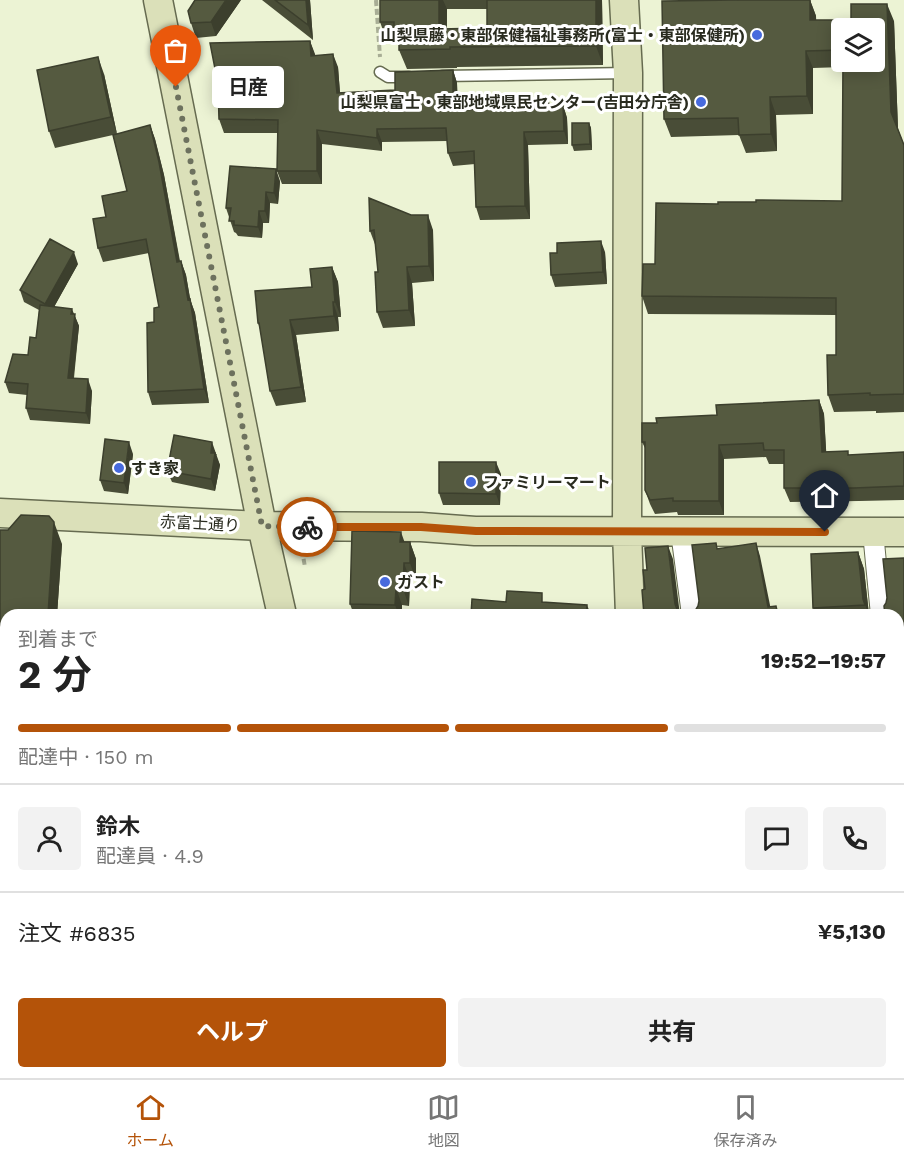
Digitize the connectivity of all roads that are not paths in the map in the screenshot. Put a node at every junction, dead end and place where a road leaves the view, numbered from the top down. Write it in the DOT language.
graph roads {
  1 [pos="158,0"];
  2 [pos="624,0"];
  3 [pos="380,72"];
  4 [pos="628,73"];
  5 [pos="424,76"];
  6 [pos="436,76"];
  7 [pos="0,513"];
  8 [pos="262,526"];
  9 [pos="627,532"];
  10 [pos="681,532"];
  11 [pos="873,532"];
  12 [pos="904,532"];
  13 [pos="281,609"];
  14 [pos="630,609"];
  15 [pos="691,609"];
  16 [pos="880,609"];
  1 -- 8 [label="street"];
  2 -- 4 [label="street"];
  3 -- 5 [label="lane"];
  4 -- 6 [label="lane"];
  4 -- 9 [label="street"];
  7 -- 8 [label="street, 赤富士通り"];
  8 -- 9 [label="street, 赤富士通り"];
  8 -- 13 [label="street"];
  9 -- 10 [label="street, 赤富士通り"];
  9 -- 14 [label="street"];
  10 -- 11 [label="street, 赤富士通り"];
  10 -- 15 [label="street"];
  11 -- 12 [label="street, 赤富士通り"];
  11 -- 16 [label="street"];
}
